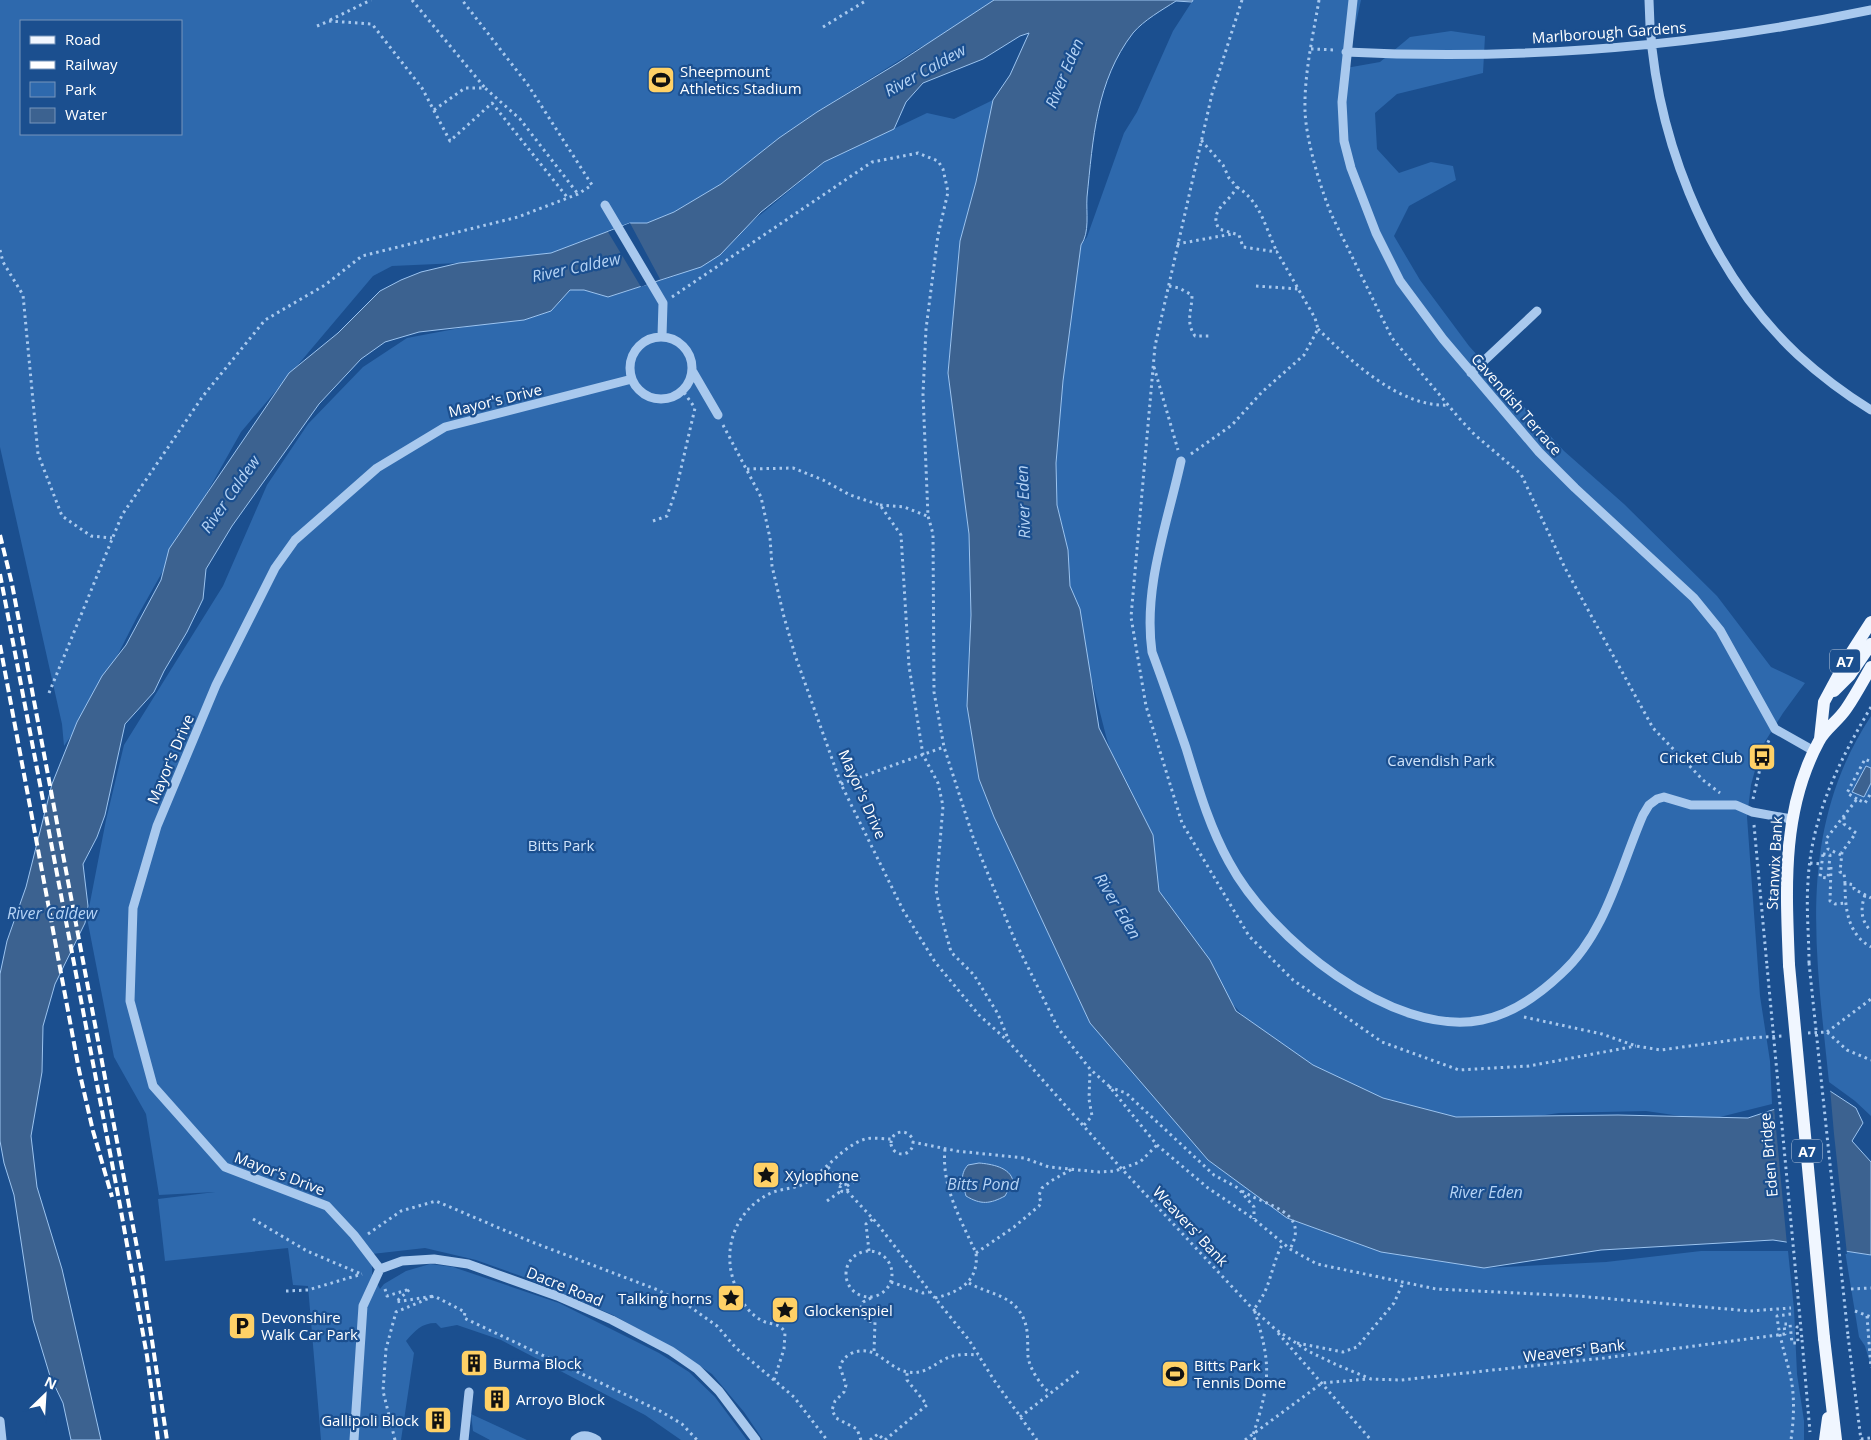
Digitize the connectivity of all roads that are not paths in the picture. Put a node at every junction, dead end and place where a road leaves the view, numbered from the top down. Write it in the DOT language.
graph roads {
  1 [pos="1354,0"];
  2 [pos="1650,0"];
  3 [pos="1871,10"];
  4 [pos="1652,45"];
  5 [pos="1346,52"];
  6 [pos="604,205"];
  7 [pos="1537,311"];
  8 [pos="662,336"];
  9 [pos="693,372"];
  10 [pos="1471,373"];
  11 [pos="632,379"];
  12 [pos="1871,410"];
  13 [pos="718,415"];
  14 [pos="1181,461"];
  15 [pos="1871,622"];
  16 [pos="1871,644"];
  17 [pos="1871,667"];
  18 [pos="1871,681"];
  19 [pos="1824,702"];
  20 [pos="1845,710"];
  21 [pos="1820,739"];
  22 [pos="1814,751"];
  23 [pos="1791,819"];
  24 [pos="380,1269"];
  25 [pos="469,1392"];
  26 [pos="1830,1400"];
  27 [pos="0,1421"];
  28 [pos="2,1440"];
  29 [pos="354,1440"];
  30 [pos="464,1440"];
  31 [pos="574,1440"];
  32 [pos="597,1440"];
  33 [pos="756,1440"];
  34 [pos="1825,1440"];
  35 [pos="1836,1440"];
  1 -- 5 [label="street, Cavendish Terrace"];
  2 -- 4 [label="street"];
  3 -- 4 [label="street, Marlborough Gardens"];
  4 -- 5 [label="street, Marlborough Gardens"];
  4 -- 12 [label="street"];
  5 -- 10 [label="street, Cavendish Terrace"];
  6 -- 8 [label="street"];
  7 -- 10 [label="street"];
  8 -- 9 [label="street"];
  8 -- 11 [label="street"];
  9 -- 11 [label="street"];
  9 -- 13 [label="street"];
  10 -- 22 [label="street, Cavendish Terrace"];
  11 -- 24 [label="street, Mayor's Drive"];
  14 -- 23 [label="street"];
  15 -- 19 [label="main road, Stanwix Bank / A7"];
  16 -- 19 [label="main road"];
  17 -- 20 [label="main road, Stanwix Bank / A7"];
  18 -- 20 [label="main road"];
  19 -- 21 [label="main road, Stanwix Bank / A7"];
  20 -- 21 [label="main road, Stanwix Bank / A7"];
  21 -- 22 [label="main road, Stanwix Bank / A7"];
  22 -- 23 [label="main road, Stanwix Bank / A7"];
  23 -- 26 [label="main road, Stanwix Bank / A7, bridge"];
  24 -- 29 [label="street"];
  24 -- 33 [label="street, Dacre Road"];
  25 -- 30 [label="street"];
  26 -- 34 [label="main road, A7"];
  26 -- 35 [label="main road, A7"];
  27 -- 28 [label="street"];
  31 -- 32 [label="street"];
}
